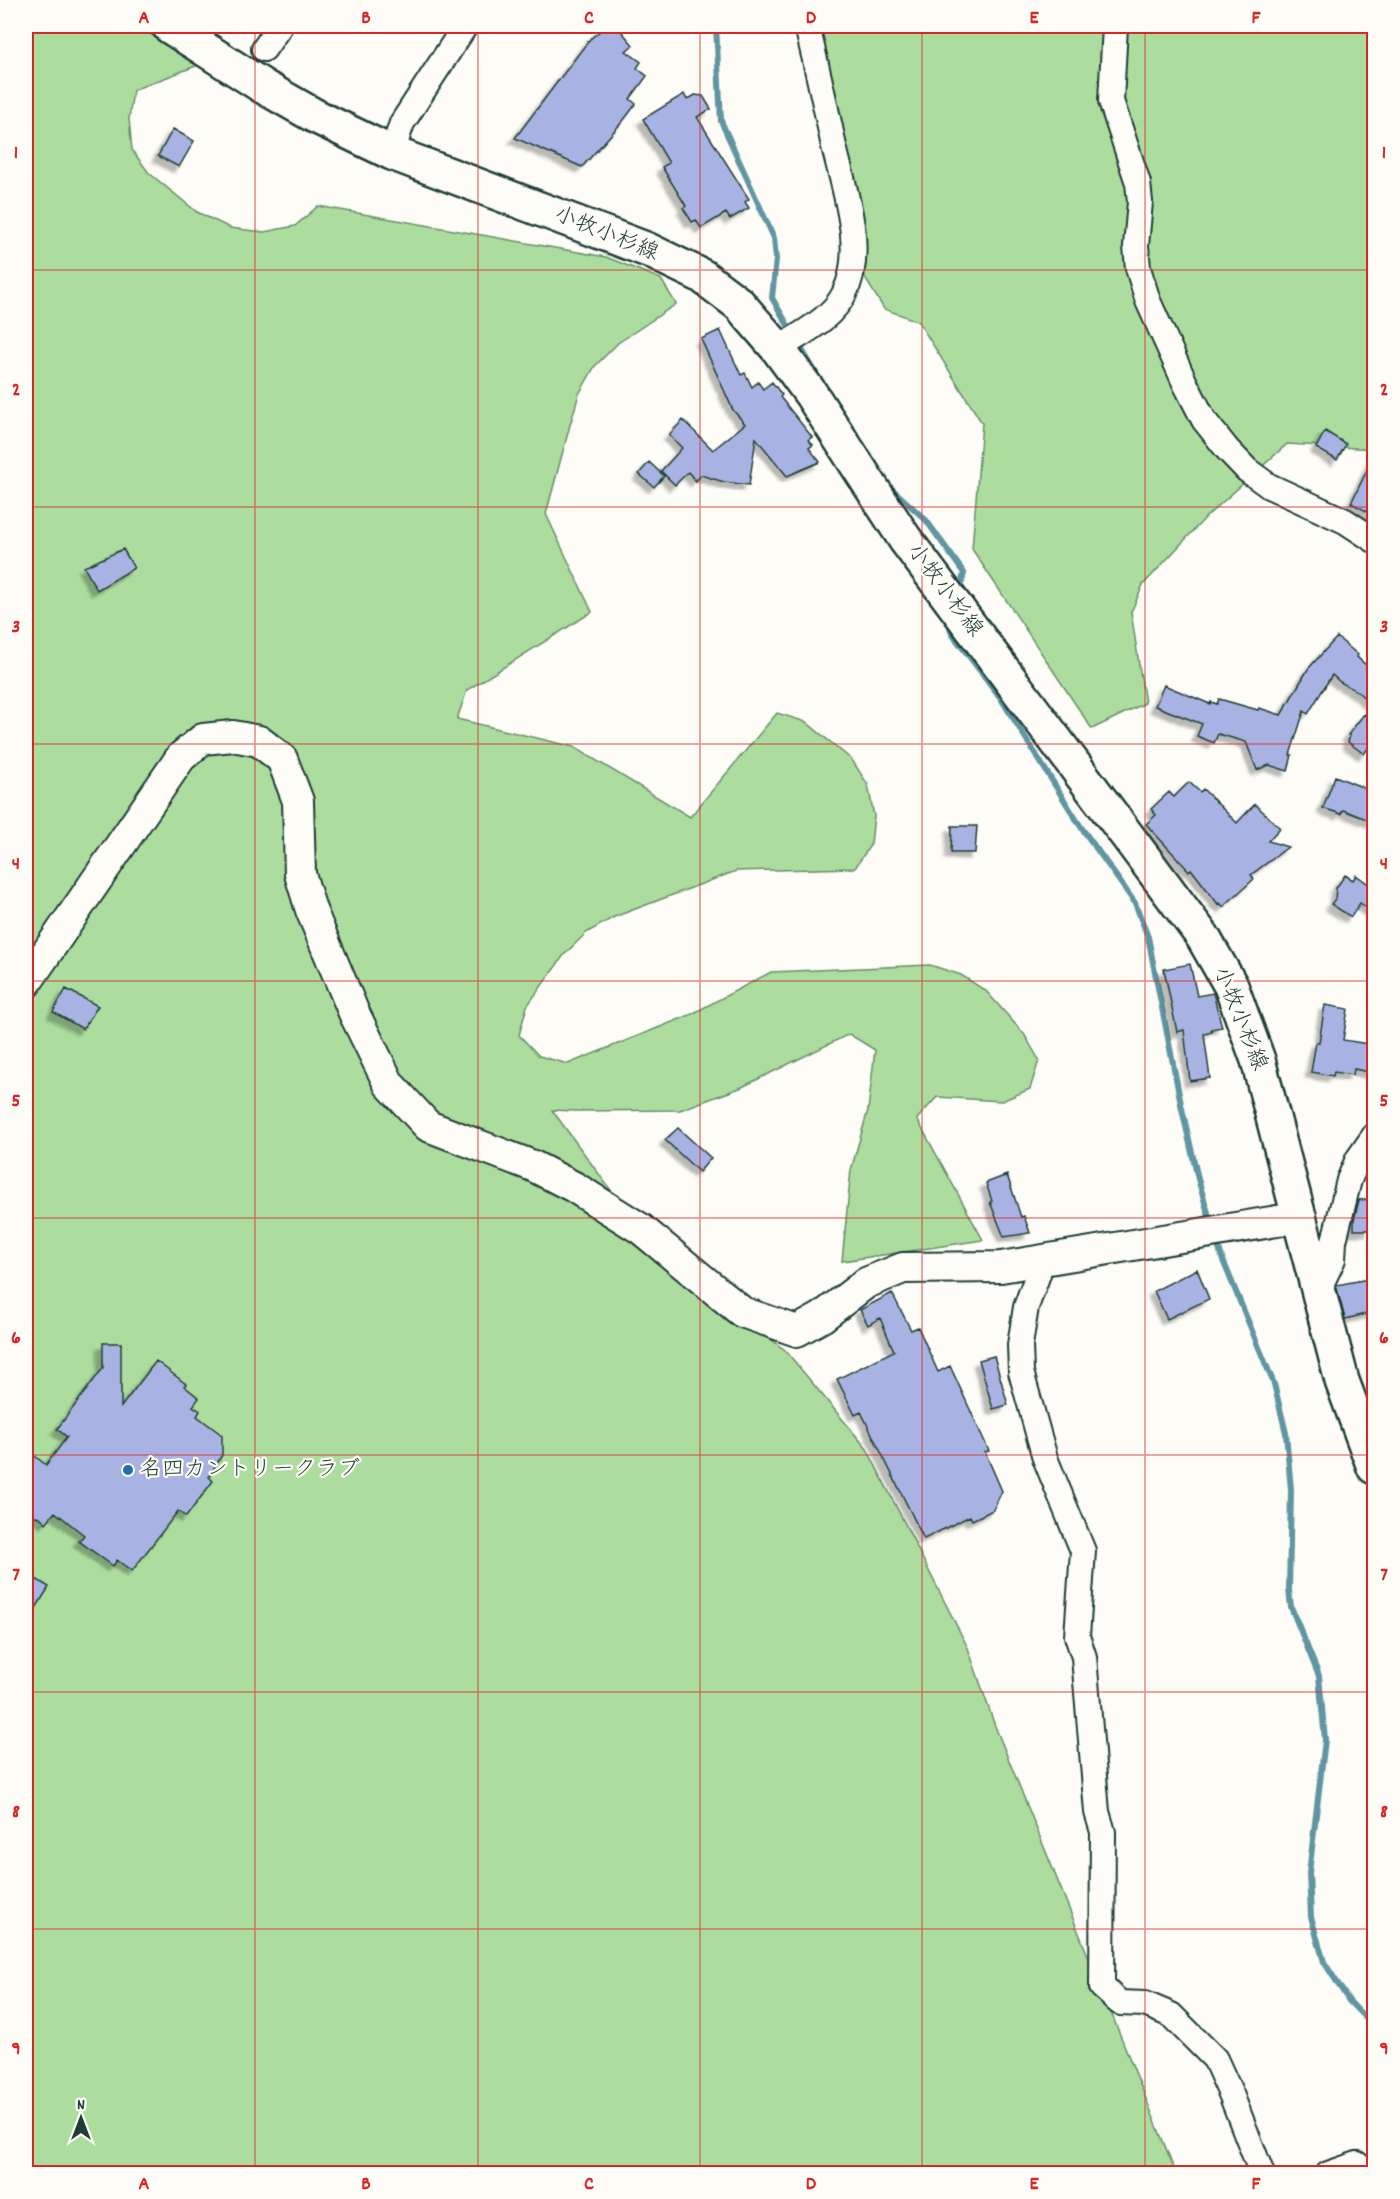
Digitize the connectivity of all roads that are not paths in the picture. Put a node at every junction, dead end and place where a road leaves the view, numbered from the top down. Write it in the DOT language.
graph roads {
  1 [pos="169,26"];
  2 [pos="279,26"];
  3 [pos="465,26"];
  4 [pos="807,26"];
  5 [pos="1115,26"];
  6 [pos="264,49"];
  7 [pos="392,153"];
  8 [pos="781,347"];
  9 [pos="1374,540"];
  10 [pos="26,983"];
  11 [pos="1374,1136"];
  12 [pos="1301,1217"];
  13 [pos="1039,1261"];
  14 [pos="1318,1291"];
  15 [pos="1374,1467"];
  16 [pos="1262,2174"];
  17 [pos="1328,2174"];
  18 [pos="1367,2174"];
  1 -- 7 [label="main road, 小牧小杉線"];
  2 -- 6 [label="street"];
  3 -- 7 [label="street"];
  4 -- 8 [label="street"];
  5 -- 9 [label="street"];
  7 -- 8 [label="main road, 小牧小杉線"];
  8 -- 12 [label="main road, 小牧小杉線"];
  10 -- 13 [label="street"];
  11 -- 14 [label="street"];
  12 -- 13 [label="street"];
  12 -- 14 [label="main road, 小牧小杉線"];
  13 -- 16 [label="street"];
  14 -- 15 [label="main road, 小牧小杉線"];
  17 -- 18 [label="street"];
}
